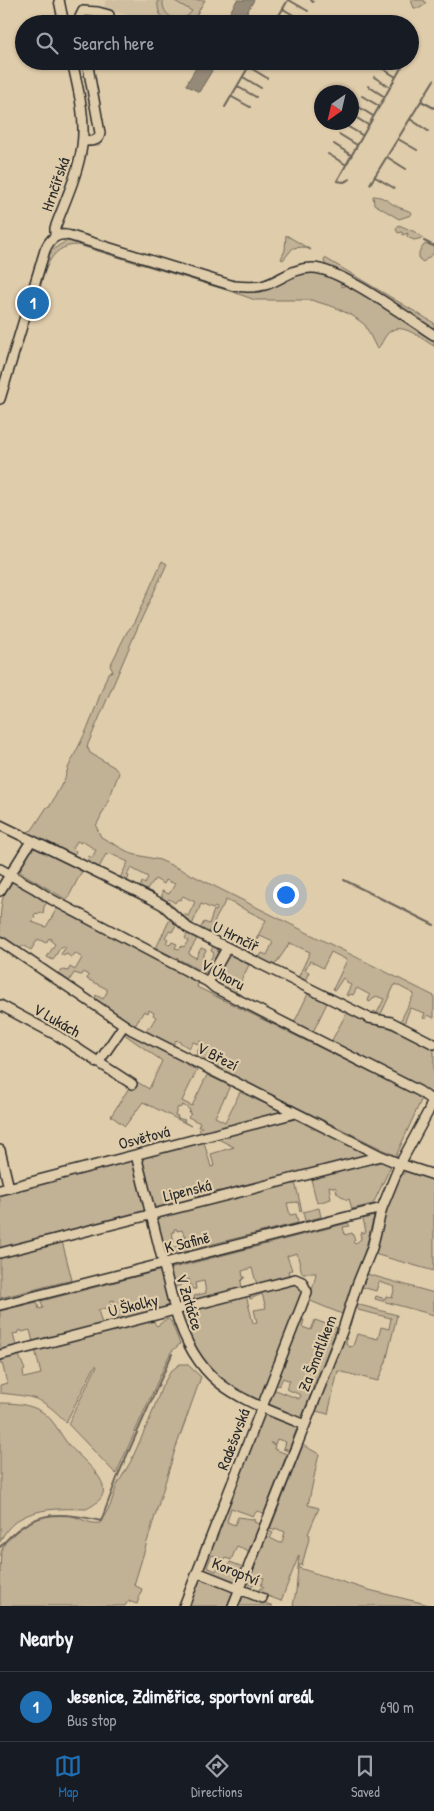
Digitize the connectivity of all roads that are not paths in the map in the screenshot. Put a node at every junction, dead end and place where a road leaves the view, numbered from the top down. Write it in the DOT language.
graph roads {
  1 [pos="59,0"];
  2 [pos="62,15"];
  3 [pos="81,15"];
  4 [pos="109,15"];
  5 [pos="74,70"];
  6 [pos="89,70"];
  7 [pos="83,141"];
  8 [pos="55,236"];
  9 [pos="434,335"];
  10 [pos="0,399"];
  11 [pos="0,825"];
  12 [pos="32,841"];
  13 [pos="0,868"];
  14 [pos="10,875"];
  15 [pos="0,891"];
  16 [pos="0,941"];
  17 [pos="227,948"];
  18 [pos="208,982"];
  19 [pos="0,1006"];
  20 [pos="124,1025"];
  21 [pos="434,1044"];
  22 [pos="98,1063"];
  23 [pos="132,1084"];
  24 [pos="431,1112"];
  25 [pos="296,1113"];
  26 [pos="0,1150"];
  27 [pos="136,1155"];
  28 [pos="381,1156"];
  29 [pos="400,1164"];
  30 [pos="434,1175"];
  31 [pos="5,1189"];
  32 [pos="382,1208"];
  33 [pos="150,1215"];
  34 [pos="0,1253"];
  35 [pos="163,1264"];
  36 [pos="302,1282"];
  37 [pos="0,1305"];
  38 [pos="174,1310"];
  39 [pos="0,1355"];
  40 [pos="262,1408"];
  41 [pos="305,1425"];
  42 [pos="197,1572"];
  43 [pos="239,1590"];
  44 [pos="262,1598"];
  45 [pos="184,1606"];
  46 [pos="233,1606"];
  1 -- 2 [label="street"];
  3 -- 4 [label="street"];
  5 -- 7 [label="street, Hrnčířská"];
  6 -- 7 [label="street, Hrnčířská"];
  7 -- 8 [label="street, Hrnčířská"];
  8 -- 9 [label="street"];
  8 -- 10 [label="street, Hrnčířská"];
  11 -- 12 [label="street, U Hrnčíř"];
  12 -- 14 [label="street"];
  12 -- 17 [label="street, U Hrnčíř"];
  13 -- 14 [label="street, V Úhoru"];
  14 -- 15 [label="street"];
  14 -- 18 [label="street, V Úhoru"];
  16 -- 20 [label="street, V Březí"];
  17 -- 18 [label="street"];
  17 -- 21 [label="street, U Hrnčíř"];
  18 -- 24 [label="street, V Úhoru"];
  19 -- 22 [label="street, V Lukách"];
  20 -- 22 [label="street"];
  20 -- 25 [label="street, V Březí"];
  22 -- 23 [label="street, V Lukách"];
  24 -- 29 [label="street, Za Šmatlíkem"];
  25 -- 27 [label="street, Osvětová"];
  25 -- 28 [label="street, V Březí"];
  26 -- 31 [label="street"];
  27 -- 31 [label="street, Osvětová"];
  27 -- 33 [label="street, V Zatáčce"];
  28 -- 29 [label="street, V Březí"];
  28 -- 33 [label="street, Lipenská"];
  29 -- 30 [label="street, V Březí"];
  29 -- 32 [label="street, Za Šmatlíkem"];
  32 -- 35 [label="street, K Safině"];
  32 -- 41 [label="street, Za Šmatlíkem"];
  33 -- 34 [label="street, Lipenská"];
  33 -- 35 [label="street, V Zatáčce"];
  35 -- 37 [label="street, K Safině"];
  35 -- 38 [label="street, V Zatáčce"];
  36 -- 38 [label="street, U Školky"];
  36 -- 40 [label="street, Radešovská"];
  38 -- 39 [label="street, U Školky"];
  38 -- 40 [label="street, V Zatáčce"];
  40 -- 41 [label="street, V Zatáčce"];
  40 -- 42 [label="street, Radešovská"];
  41 -- 43 [label="street, Za Šmatlíkem"];
  42 -- 43 [label="street, Koroptví"];
  42 -- 45 [label="street, Radešovská"];
  43 -- 44 [label="street, Koroptví"];
  43 -- 46 [label="street, Za Šmatlíkem"];
}
